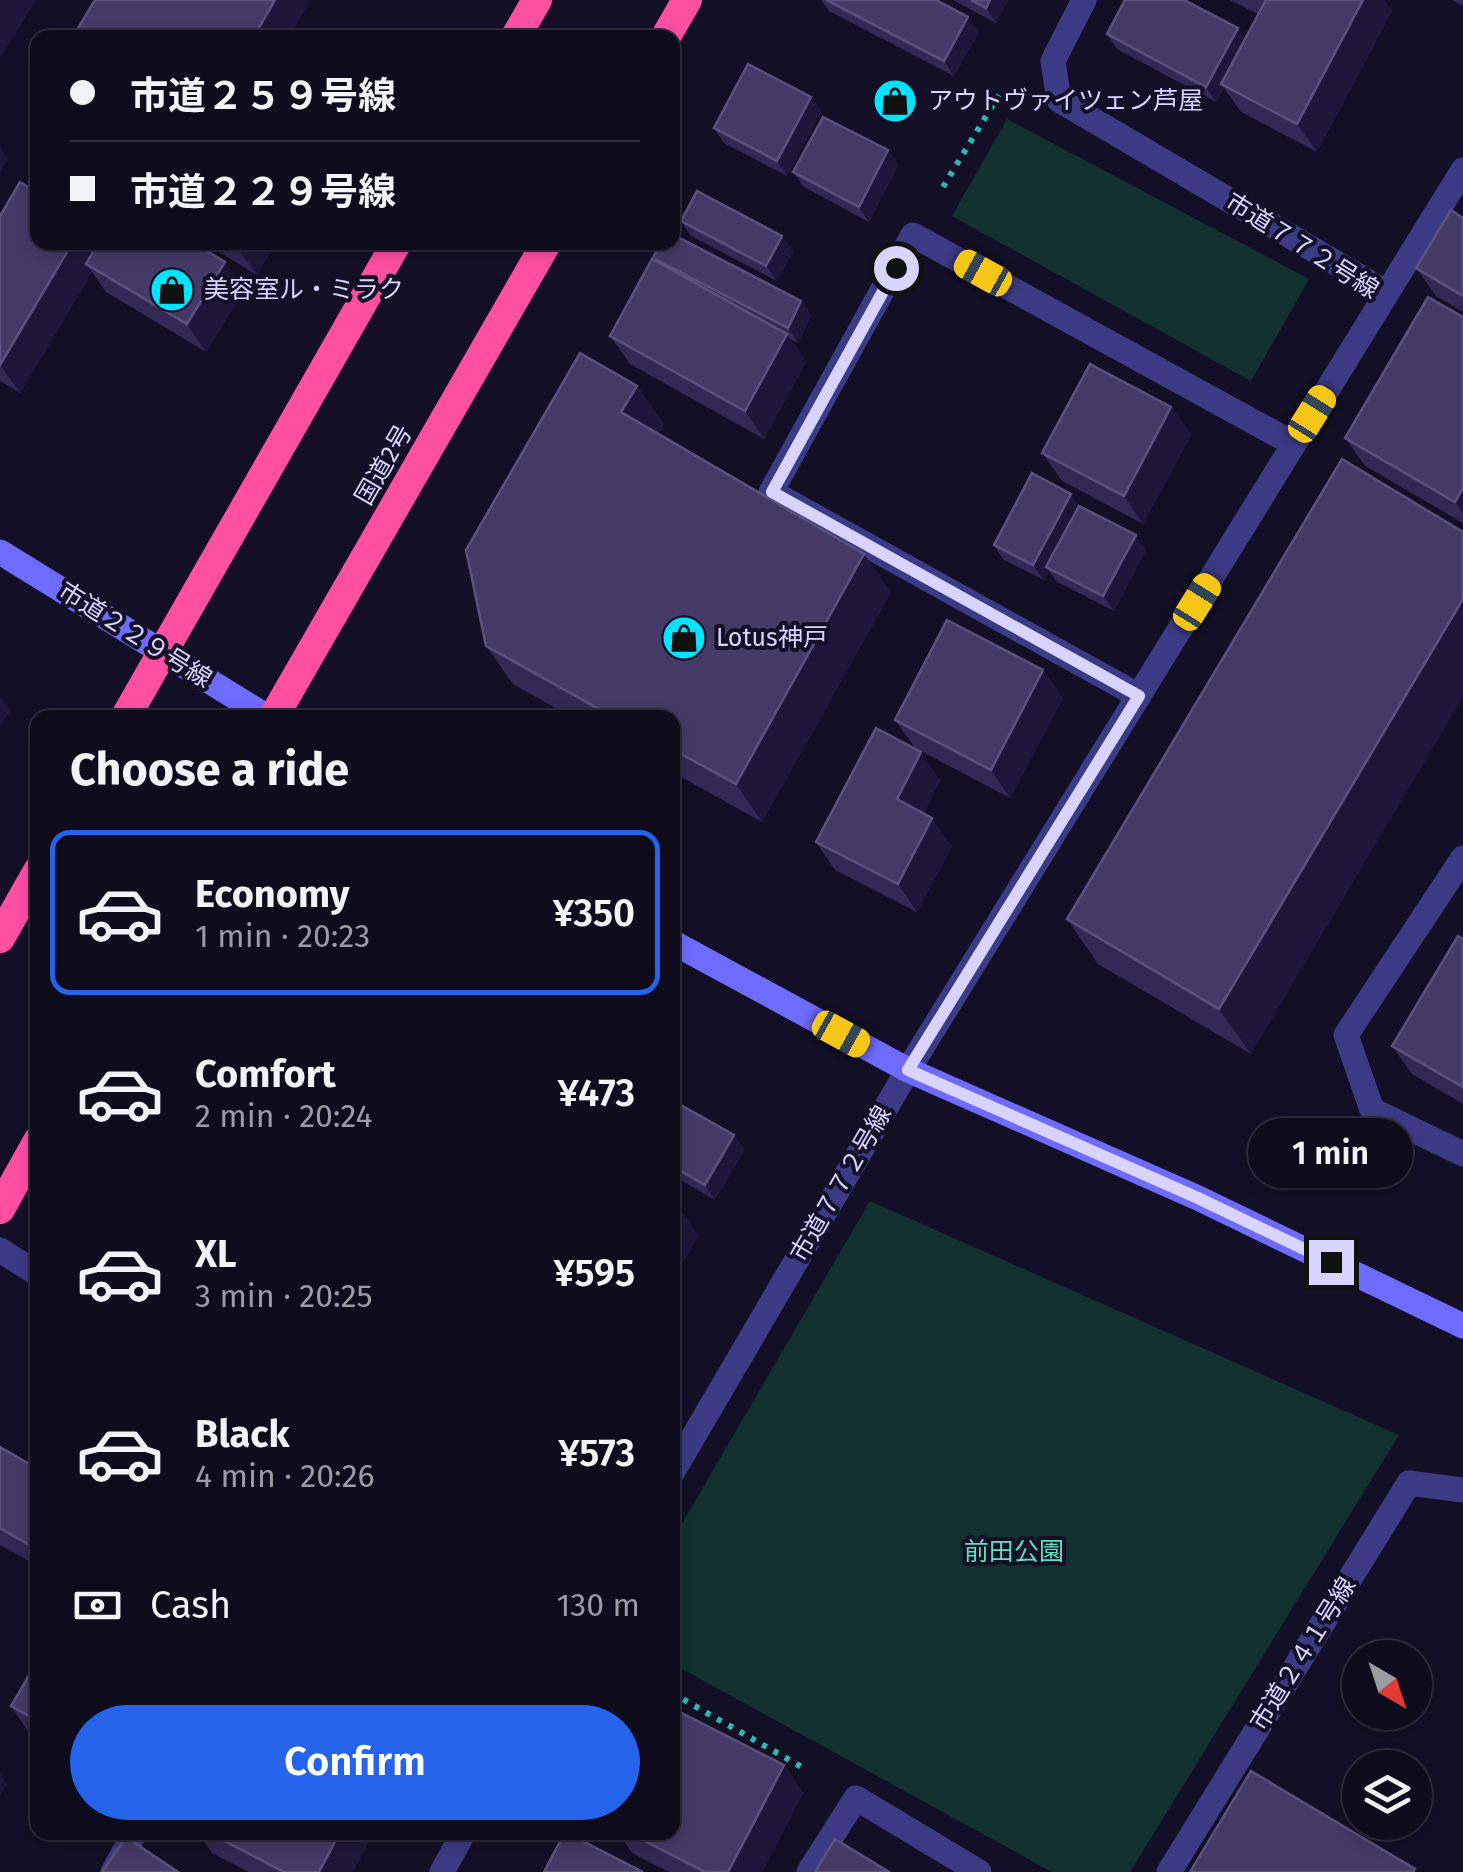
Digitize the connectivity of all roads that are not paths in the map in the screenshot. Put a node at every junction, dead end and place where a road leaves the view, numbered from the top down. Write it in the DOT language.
graph roads {
  1 [pos="537,0"];
  2 [pos="686,0"];
  3 [pos="1084,0"];
  4 [pos="520,30"];
  5 [pos="669,30"];
  6 [pos="1463,170"];
  7 [pos="392,250"];
  8 [pos="542,250"];
  9 [pos="1387,293"];
  10 [pos="1294,444"];
  11 [pos="0,552"];
  12 [pos="163,652"];
  13 [pos="1139,696"];
  14 [pos="130,710"];
  15 [pos="259,710"];
  16 [pos="277,710"];
  17 [pos="1463,858"];
  18 [pos="30,885"];
  19 [pos="0,938"];
  20 [pos="680,946"];
  21 [pos="908,1070"];
  22 [pos="1463,1154"];
  23 [pos="30,1156"];
  24 [pos="0,1209"];
  25 [pos="0,1250"];
  26 [pos="30,1269"];
  27 [pos="1463,1326"];
  28 [pos="680,1459"];
  29 [pos="1463,1490"];
  30 [pos="130,1840"];
  31 [pos="460,1840"];
  32 [pos="112,1872"];
  33 [pos="442,1872"];
  34 [pos="810,1872"];
  35 [pos="979,1872"];
  36 [pos="1169,1872"];
  1 -- 4 [label="highway"];
  2 -- 5 [label="highway"];
  3 -- 9 [label="street, 市道７７２号線"];
  6 -- 9 [label="street"];
  7 -- 12 [label="highway"];
  8 -- 16 [label="highway, 国道2号"];
  9 -- 10 [label="street, 市道７７２号線"];
  10 -- 13 [label="street, 市道７７２号線"];
  10 -- 13 [label="street"];
  11 -- 12 [label="street, 市道２２９号線"];
  12 -- 14 [label="highway"];
  12 -- 15 [label="street, 市道２２９号線"];
  13 -- 21 [label="street, 市道７７２号線"];
  17 -- 22 [label="street"];
  18 -- 19 [label="highway"];
  20 -- 21 [label="street"];
  21 -- 27 [label="street"];
  21 -- 28 [label="street, 市道７７２号線"];
  23 -- 24 [label="highway"];
  25 -- 26 [label="street"];
  29 -- 36 [label="street, 市道２４１号線"];
  30 -- 32 [label="street"];
  31 -- 33 [label="street"];
  34 -- 35 [label="street"];
}
